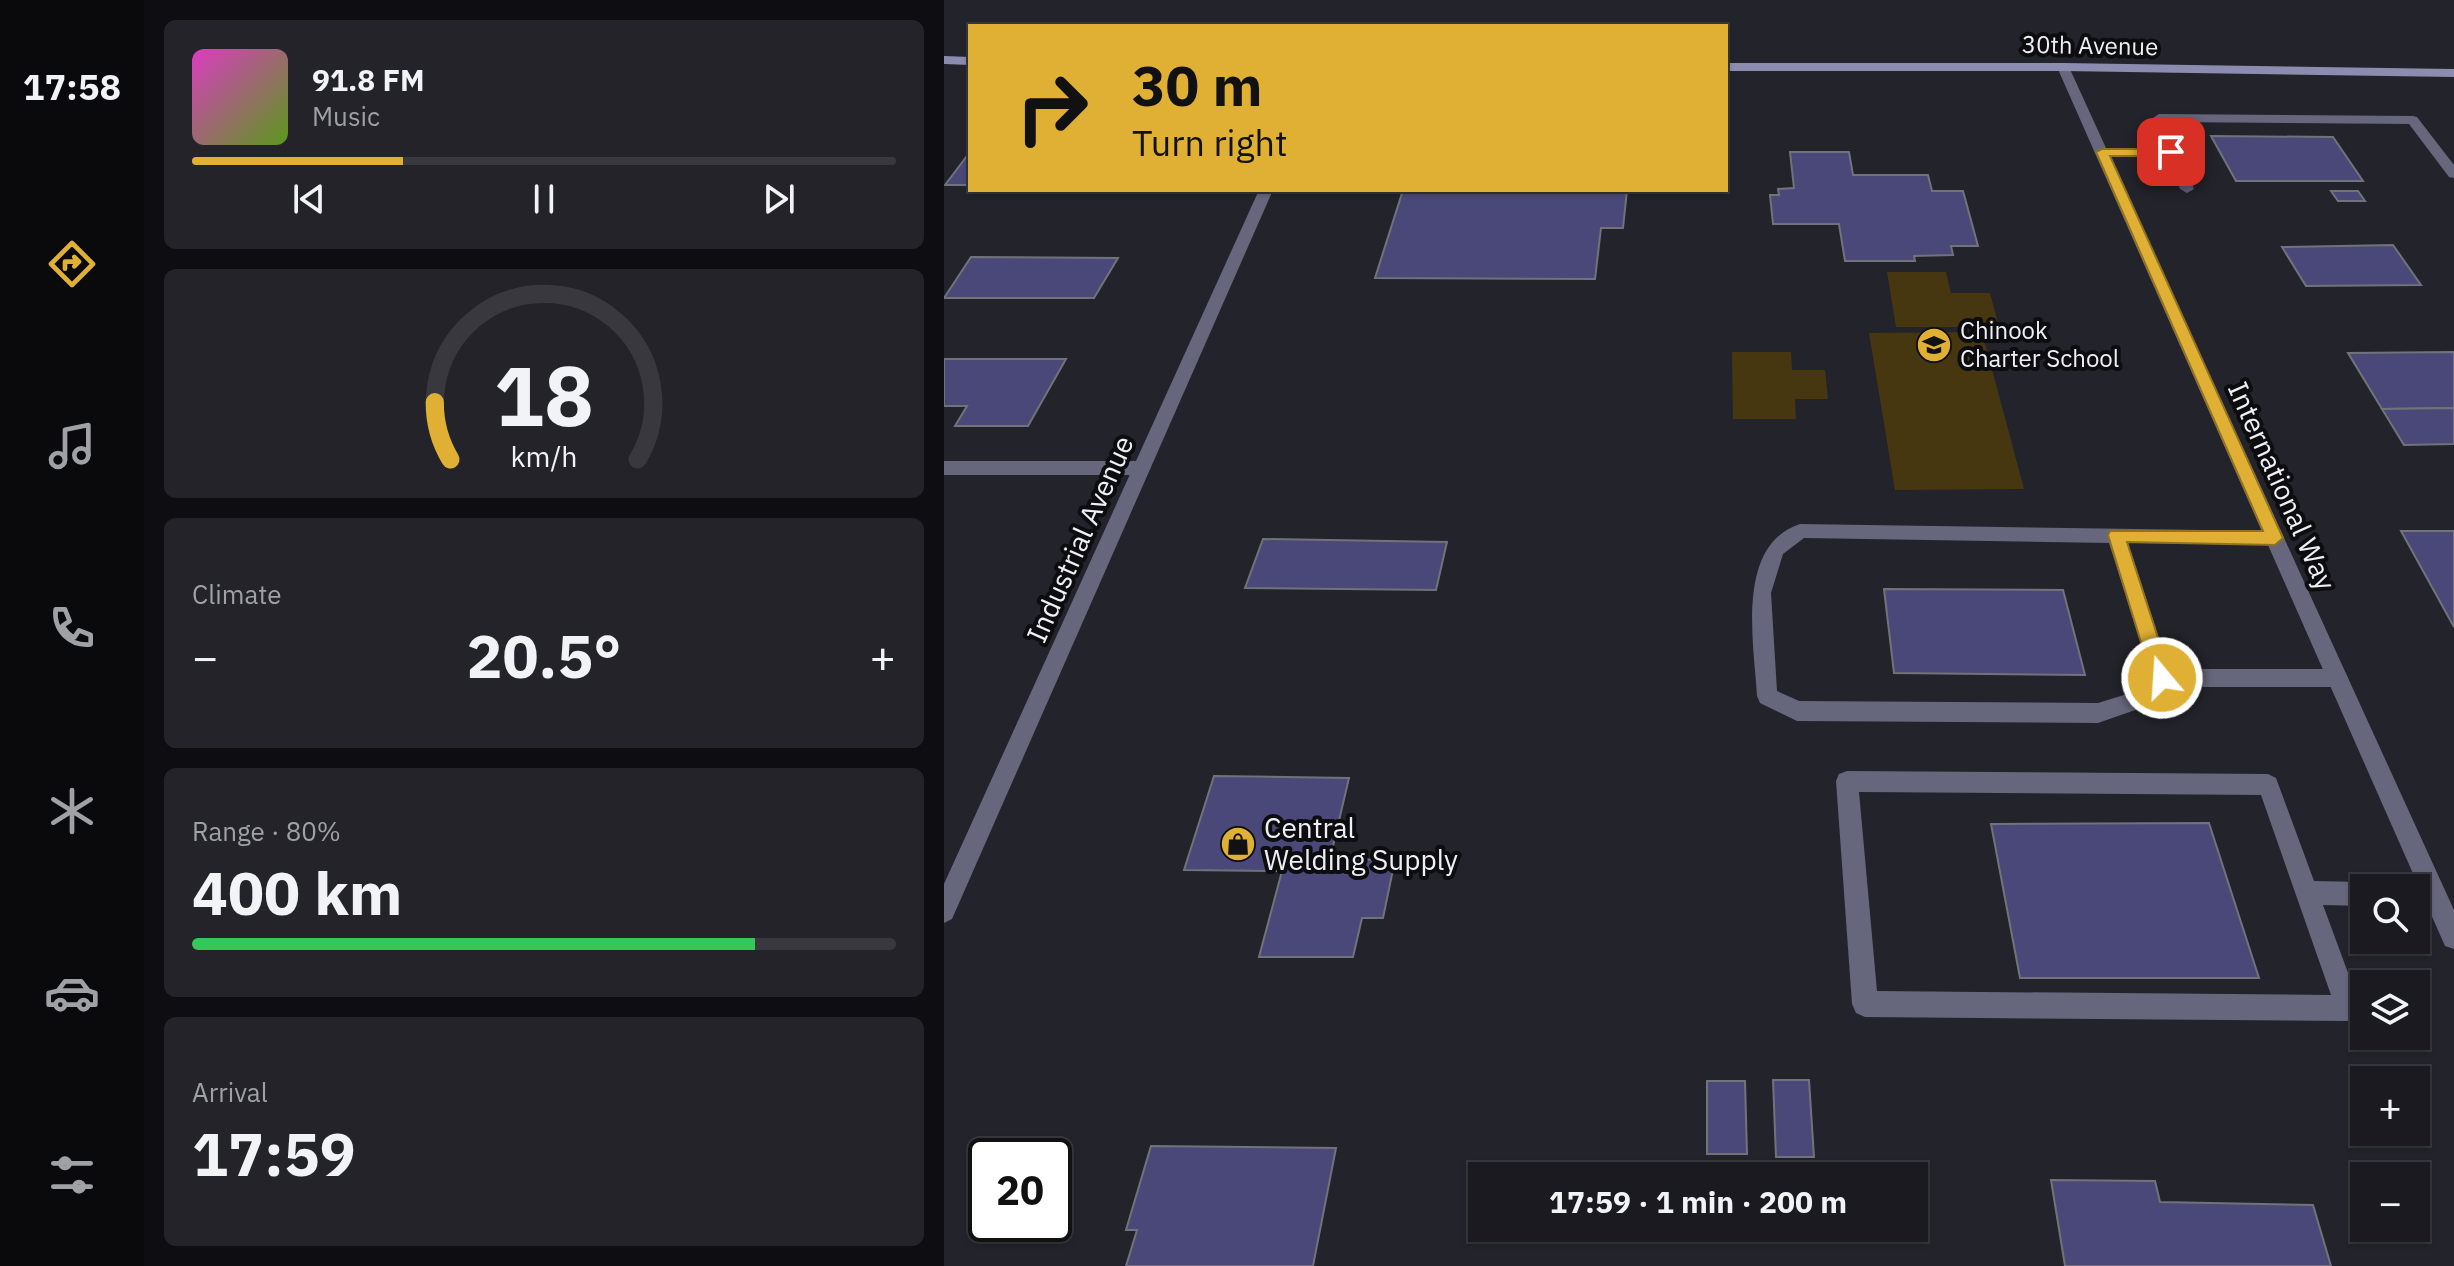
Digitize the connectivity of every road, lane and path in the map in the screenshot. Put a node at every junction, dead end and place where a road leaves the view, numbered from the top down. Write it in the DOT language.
graph roads {
  1 [pos="944,60"];
  2 [pos="968,61"];
  3 [pos="1728,67"];
  4 [pos="2063,67"];
  5 [pos="2454,73"];
  6 [pos="2102,152"];
  7 [pos="2171,152"];
  8 [pos="2454,174"];
  9 [pos="2187,189"];
  10 [pos="1265,192"];
  11 [pos="944,468"];
  12 [pos="1142,468"];
  13 [pos="2116,535"];
  14 [pos="2275,538"];
  15 [pos="2162,678"];
  16 [pos="2338,678"];
  17 [pos="2417,874"];
  18 [pos="2306,893"];
  19 [pos="2350,894"];
  20 [pos="2430,902"];
  21 [pos="944,911"];
  22 [pos="2452,932"];
  1 -- 2 [label="street"];
  3 -- 4 [label="street, 30th Avenue"];
  4 -- 5 [label="street, 30th Avenue"];
  4 -- 6 [label="street, International Way"];
  6 -- 7 [label="street"];
  6 -- 14 [label="street, International Way"];
  7 -- 8 [label="street"];
  7 -- 9 [label="street"];
  10 -- 12 [label="street, Industrial Avenue"];
  11 -- 12 [label="street"];
  12 -- 21 [label="street, Industrial Avenue"];
  13 -- 14 [label="street"];
  13 -- 15 [label="street"];
  13 -- 15 [label="street"];
  14 -- 16 [label="street, International Way"];
  15 -- 16 [label="street"];
  16 -- 17 [label="street, International Way"];
  18 -- 18 [label="street"];
  18 -- 19 [label="street"];
  20 -- 22 [label="street, International Way"];
}
